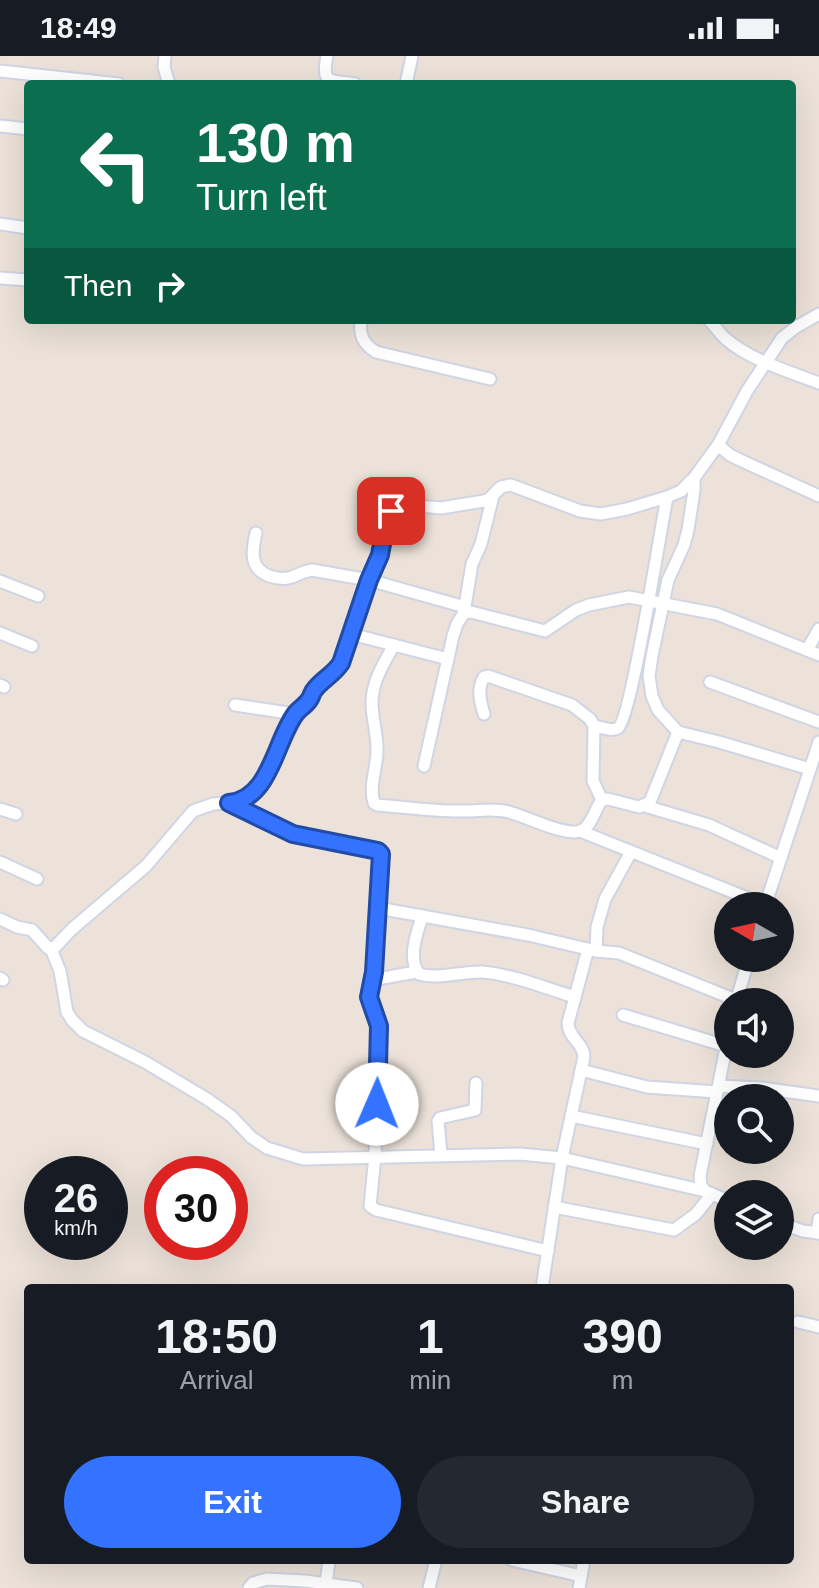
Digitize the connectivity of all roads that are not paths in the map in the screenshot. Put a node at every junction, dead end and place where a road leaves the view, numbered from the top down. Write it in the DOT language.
graph roads {
  1 [pos="165,56"];
  2 [pos="327,56"];
  3 [pos="412,56"];
  4 [pos="0,71"];
  5 [pos="82,80"];
  6 [pos="168,80"];
  7 [pos="334,80"];
  8 [pos="407,80"];
  9 [pos="0,126"];
  10 [pos="24,129"];
  11 [pos="0,224"];
  12 [pos="24,227"];
  13 [pos="0,278"];
  14 [pos="24,280"];
  15 [pos="819,314"];
  16 [pos="360,324"];
  17 [pos="712,324"];
  18 [pos="767,362"];
  19 [pos="490,379"];
  20 [pos="819,383"];
  21 [pos="718,445"];
  22 [pos="694,478"];
  23 [pos="493,496"];
  24 [pos="819,496"];
  25 [pos="667,497"];
  26 [pos="256,533"];
  27 [pos="369,580"];
  28 [pos="0,581"];
  29 [pos="38,596"];
  30 [pos="648,600"];
  31 [pos="663,603"];
  32 [pos="465,610"];
  33 [pos="819,629"];
  34 [pos="0,633"];
  35 [pos="351,634"];
  36 [pos="394,645"];
  37 [pos="32,646"];
  38 [pos="807,650"];
  39 [pos="819,655"];
  40 [pos="448,659"];
  41 [pos="710,682"];
  42 [pos="235,705"];
  43 [pos="295,714"];
  44 [pos="484,714"];
  45 [pos="819,722"];
  46 [pos="594,726"];
  47 [pos="678,732"];
  48 [pos="819,742"];
  49 [pos="424,766"];
  50 [pos="810,769"];
  51 [pos="805,783"];
  52 [pos="819,791"];
  53 [pos="602,800"];
  54 [pos="229,803"];
  55 [pos="645,806"];
  56 [pos="0,809"];
  57 [pos="16,814"];
  58 [pos="580,831"];
  59 [pos="631,852"];
  60 [pos="781,858"];
  61 [pos="0,862"];
  62 [pos="37,879"];
  63 [pos="730,892"];
  64 [pos="770,892"];
  65 [pos="378,908"];
  66 [pos="422,916"];
  67 [pos="0,919"];
  68 [pos="51,949"];
  69 [pos="592,950"];
  70 [pos="416,972"];
  71 [pos="372,980"];
  72 [pos="714,992"];
  73 [pos="575,997"];
  74 [pos="623,1015"];
  75 [pos="714,1039"];
  76 [pos="581,1070"];
  77 [pos="476,1083"];
  78 [pos="714,1089"];
  79 [pos="794,1092"];
  80 [pos="819,1096"];
  81 [pos="714,1109"];
  82 [pos="571,1116"];
  83 [pos="707,1144"];
  84 [pos="441,1155"];
  85 [pos="375,1156"];
  86 [pos="562,1158"];
  87 [pos="708,1192"];
  88 [pos="714,1195"];
  89 [pos="554,1207"];
  90 [pos="819,1219"];
  91 [pos="794,1228"];
  92 [pos="818,1233"];
  93 [pos="548,1251"];
  94 [pos="543,1284"];
  95 [pos="798,1322"];
  96 [pos="819,1327"];
  97 [pos="328,1564"];
  98 [pos="435,1564"];
  99 [pos="524,1564"];
  100 [pos="580,1582"];
  101 [pos="276,1584"];
  102 [pos="326,1584"];
  103 [pos="249,1588"];
  104 [pos="357,1588"];
  105 [pos="429,1588"];
  1 -- 6 [label="street"];
  2 -- 7 [label="street"];
  3 -- 8 [label="street"];
  4 -- 5 [label="street"];
  9 -- 10 [label="street"];
  11 -- 12 [label="street"];
  13 -- 14 [label="street"];
  15 -- 18 [label="street"];
  16 -- 19 [label="street"];
  17 -- 18 [label="street"];
  18 -- 20 [label="street"];
  18 -- 21 [label="street"];
  21 -- 22 [label="street"];
  21 -- 24 [label="street"];
  22 -- 25 [label="street"];
  22 -- 31 [label="street"];
  23 -- 25 [label="street"];
  23 -- 27 [label="street"];
  23 -- 32 [label="street"];
  25 -- 30 [label="street"];
  26 -- 27 [label="street"];
  27 -- 32 [label="street"];
  27 -- 35 [label="street"];
  28 -- 29 [label="street"];
  30 -- 31 [label="street"];
  30 -- 32 [label="street"];
  30 -- 46 [label="street"];
  31 -- 38 [label="street"];
  31 -- 47 [label="street"];
  32 -- 40 [label="street"];
  33 -- 38 [label="street"];
  34 -- 37 [label="street"];
  35 -- 36 [label="street"];
  35 -- 43 [label="street"];
  36 -- 40 [label="street"];
  36 -- 58 [label="street"];
  38 -- 39 [label="street"];
  40 -- 49 [label="street"];
  41 -- 45 [label="street"];
  42 -- 43 [label="street"];
  43 -- 54 [label="street"];
  44 -- 46 [label="street"];
  46 -- 53 [label="street"];
  47 -- 50 [label="street"];
  47 -- 55 [label="street"];
  48 -- 50 [label="street"];
  50 -- 51 [label="street"];
  51 -- 52 [label="street"];
  51 -- 60 [label="street"];
  53 -- 55 [label="street"];
  53 -- 58 [label="street"];
  54 -- 65 [label="street"];
  54 -- 68 [label="street"];
  55 -- 60 [label="street"];
  56 -- 57 [label="street"];
  58 -- 59 [label="street"];
  59 -- 63 [label="street"];
  59 -- 69 [label="street"];
  60 -- 64 [label="street"];
  61 -- 62 [label="street"];
  65 -- 66 [label="street"];
  65 -- 71 [label="street"];
  66 -- 69 [label="street"];
  66 -- 70 [label="street"];
  67 -- 68 [label="street"];
  68 -- 85 [label="street"];
  69 -- 72 [label="street"];
  69 -- 73 [label="street"];
  70 -- 71 [label="street"];
  70 -- 73 [label="street"];
  71 -- 85 [label="street"];
  73 -- 76 [label="street"];
  74 -- 75 [label="street"];
  76 -- 78 [label="street"];
  76 -- 82 [label="street"];
  77 -- 84 [label="street"];
  79 -- 80 [label="street"];
  81 -- 83 [label="street"];
  82 -- 83 [label="street"];
  82 -- 86 [label="street"];
  83 -- 87 [label="street"];
  84 -- 85 [label="street"];
  84 -- 86 [label="street"];
  85 -- 93 [label="street"];
  86 -- 87 [label="street"];
  86 -- 89 [label="street"];
  87 -- 88 [label="street"];
  87 -- 89 [label="street"];
  89 -- 93 [label="street"];
  90 -- 92 [label="street"];
  91 -- 92 [label="street"];
  93 -- 94 [label="street"];
  95 -- 96 [label="street"];
  97 -- 102 [label="street"];
  98 -- 105 [label="street"];
  99 -- 100 [label="street"];
  101 -- 102 [label="street"];
  101 -- 103 [label="street"];
  102 -- 104 [label="street"];
}
